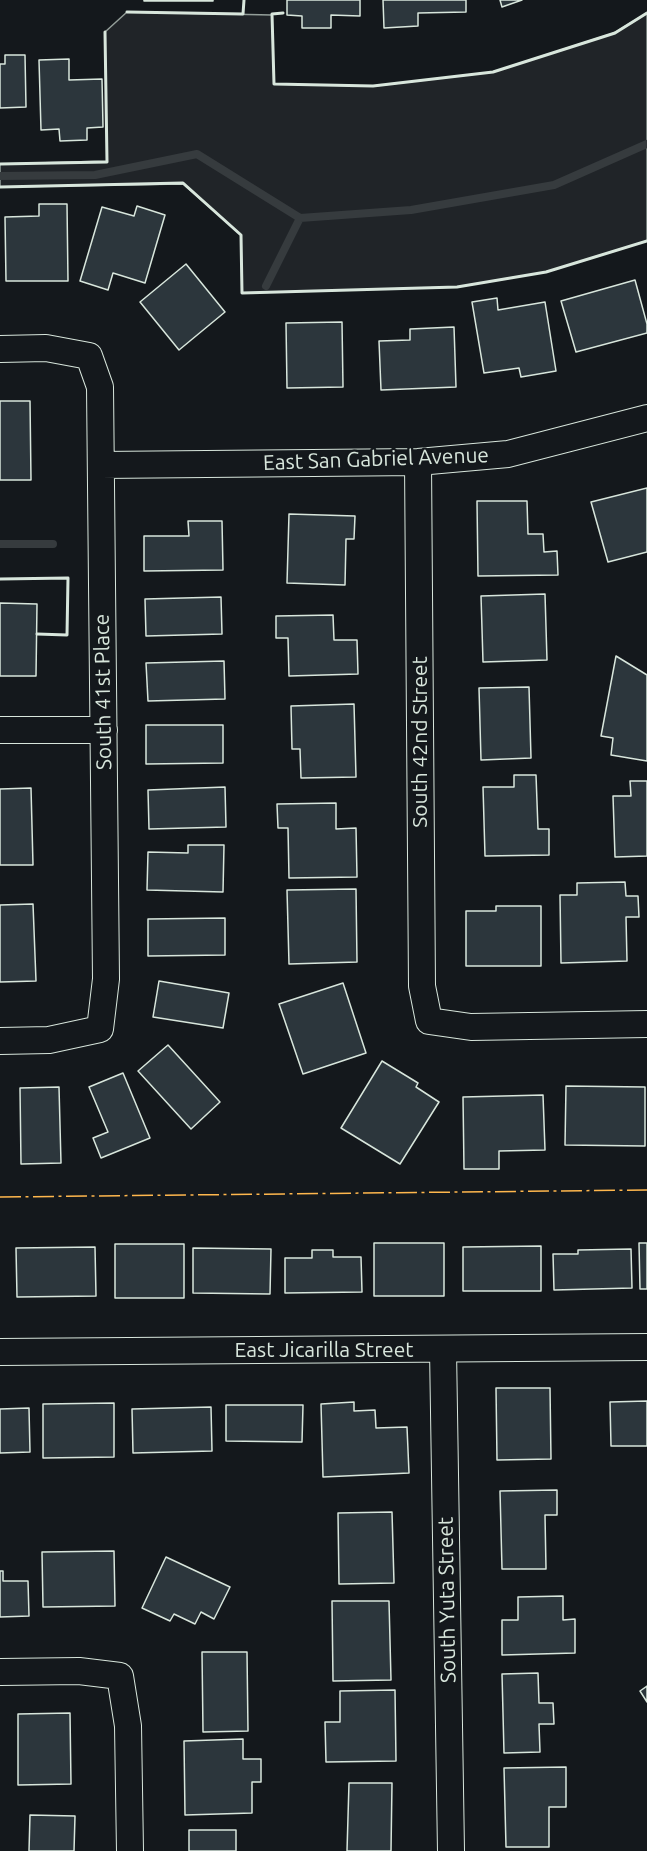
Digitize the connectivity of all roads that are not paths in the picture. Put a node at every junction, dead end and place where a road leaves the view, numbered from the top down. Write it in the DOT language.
graph roads {
  1 [pos="0,349"];
  2 [pos="647,418"];
  3 [pos="418,462"];
  4 [pos="101,465"];
  5 [pos="0,730"];
  6 [pos="104,730"];
  7 [pos="647,1024"];
  8 [pos="0,1041"];
  9 [pos="647,1347"];
  10 [pos="443,1349"];
  11 [pos="0,1352"];
  12 [pos="0,1672"];
  13 [pos="130,1851"];
  14 [pos="452,1851"];
  1 -- 4 [label="street, South 41st Place"];
  2 -- 3 [label="street, East San Gabriel Avenue"];
  3 -- 4 [label="street, East San Gabriel Avenue"];
  3 -- 7 [label="street, South 42nd Street"];
  4 -- 6 [label="street, South 41st Place"];
  5 -- 6 [label="street"];
  6 -- 8 [label="street, South 41st Place"];
  9 -- 10 [label="street, East Jicarilla Street"];
  10 -- 11 [label="street, East Jicarilla Street"];
  10 -- 14 [label="street, South Yuta Street"];
  12 -- 13 [label="street"];
}
